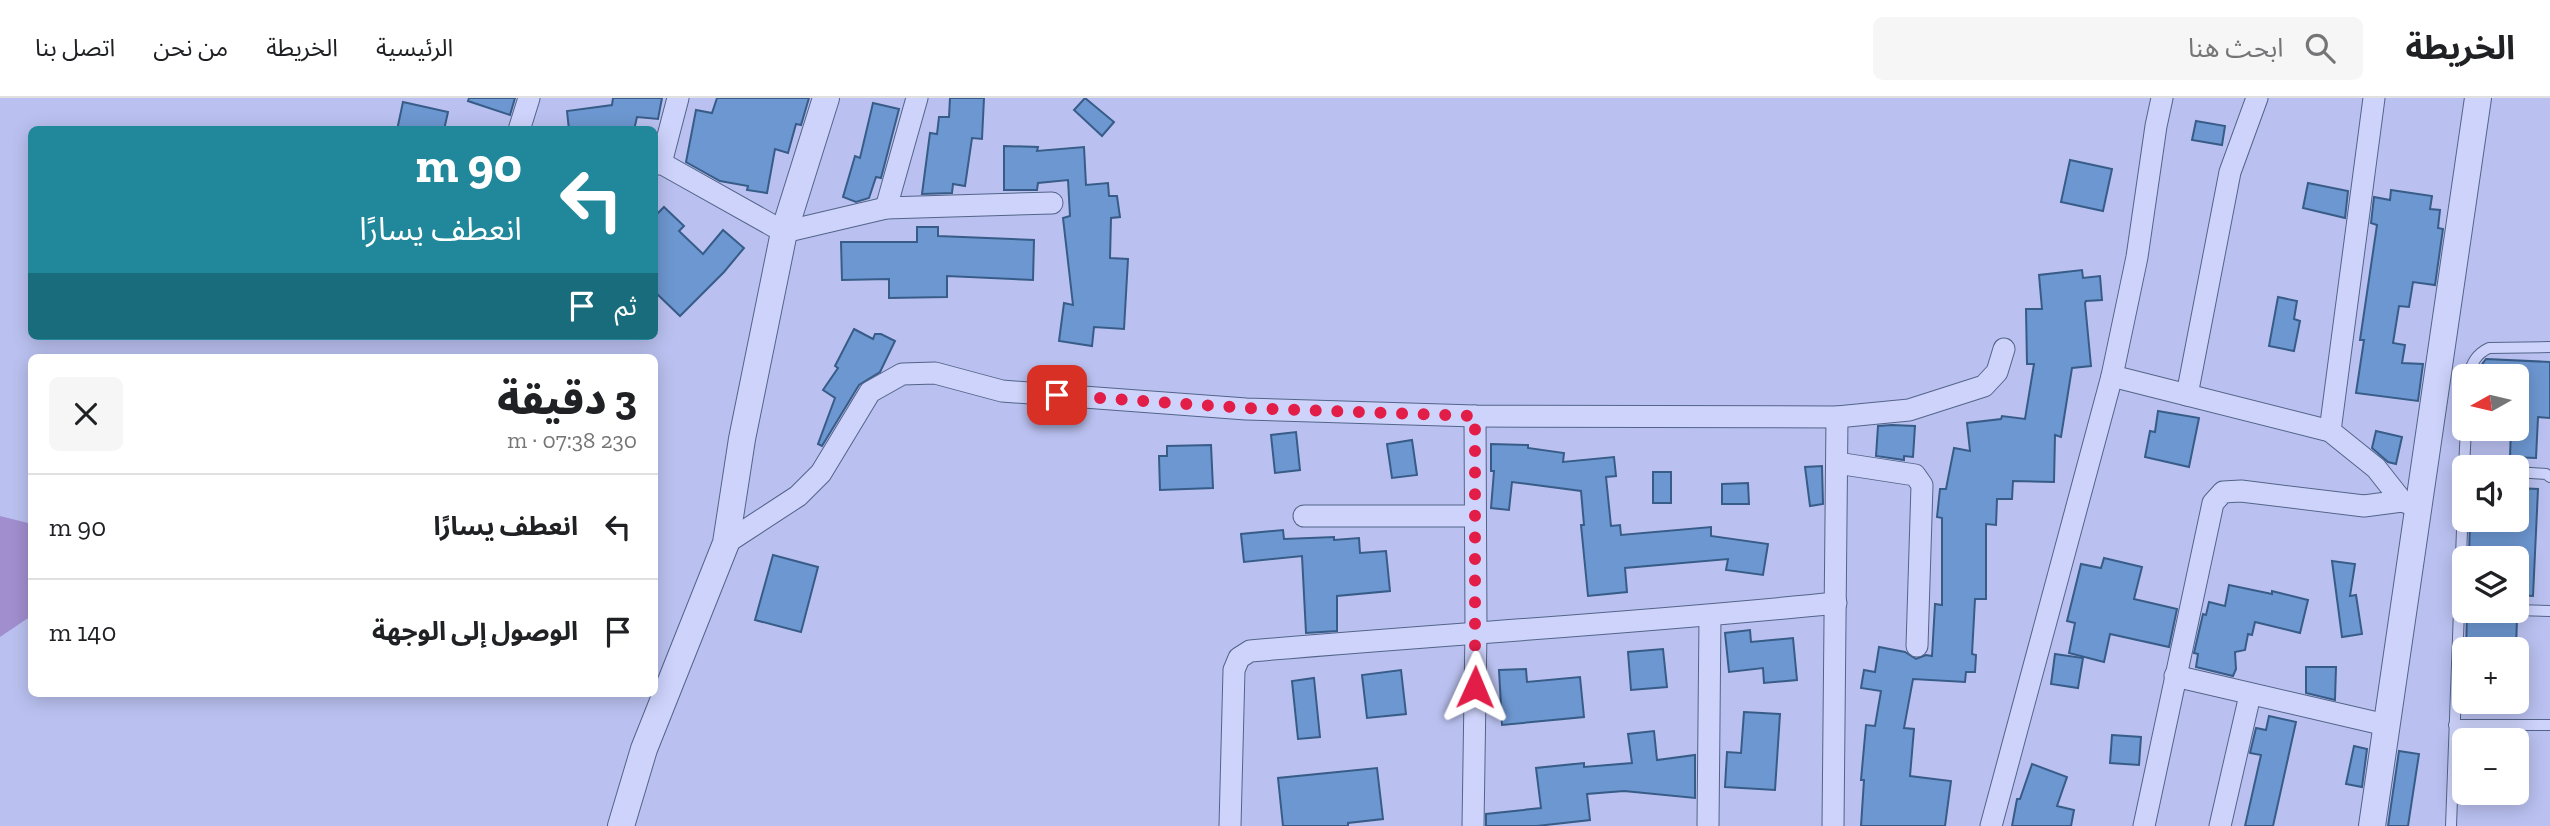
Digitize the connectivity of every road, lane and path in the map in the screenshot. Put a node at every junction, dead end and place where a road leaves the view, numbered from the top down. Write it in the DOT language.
graph roads {
  1 [pos="529,98"];
  2 [pos="677,98"];
  3 [pos="826,98"];
  4 [pos="917,98"];
  5 [pos="2162,98"];
  6 [pos="2257,98"];
  7 [pos="2374,98"];
  8 [pos="2478,98"];
  9 [pos="520,126"];
  10 [pos="658,164"];
  11 [pos="1052,203"];
  12 [pos="886,208"];
  13 [pos="783,232"];
  14 [pos="2550,347"];
  15 [pos="2004,349"];
  16 [pos="2472,364"];
  17 [pos="2112,376"];
  18 [pos="2187,395"];
  19 [pos="1475,416"];
  20 [pos="1837,417"];
  21 [pos="2330,431"];
  22 [pos="1837,463"];
  23 [pos="2529,473"];
  24 [pos="2550,477"];
  25 [pos="2410,504"];
  26 [pos="1304,516"];
  27 [pos="1475,516"];
  28 [pos="726,543"];
  29 [pos="1836,603"];
  30 [pos="2529,610"];
  31 [pos="2550,611"];
  32 [pos="1710,616"];
  33 [pos="2460,623"];
  34 [pos="1476,631"];
  35 [pos="1917,646"];
  36 [pos="2175,676"];
  37 [pos="2250,695"];
  38 [pos="2386,725"];
  39 [pos="2455,725"];
  40 [pos="2550,725"];
  41 [pos="621,826"];
  42 [pos="1230,826"];
  43 [pos="1473,826"];
  44 [pos="1707,826"];
  45 [pos="1833,826"];
  46 [pos="1991,826"];
  47 [pos="2144,826"];
  48 [pos="2220,826"];
  49 [pos="2372,826"];
  50 [pos="2451,826"];
  1 -- 9 [label="street"];
  2 -- 10 [label="street"];
  3 -- 13 [label="street"];
  4 -- 12 [label="street"];
  5 -- 17 [label="street"];
  6 -- 18 [label="street"];
  7 -- 21 [label="street"];
  8 -- 25 [label="street"];
  10 -- 13 [label="street"];
  11 -- 12 [label="street"];
  12 -- 13 [label="street"];
  13 -- 28 [label="street"];
  14 -- 16 [label="lane"];
  15 -- 20 [label="street"];
  17 -- 18 [label="street"];
  17 -- 46 [label="street"];
  18 -- 21 [label="street"];
  19 -- 20 [label="street"];
  19 -- 27 [label="street"];
  19 -- 28 [label="street"];
  20 -- 22 [label="street"];
  21 -- 25 [label="street"];
  22 -- 29 [label="street"];
  22 -- 35 [label="street"];
  23 -- 24 [label="lane"];
  25 -- 36 [label="street"];
  25 -- 38 [label="street"];
  26 -- 27 [label="street"];
  27 -- 34 [label="street"];
  28 -- 41 [label="street"];
  29 -- 32 [label="street"];
  29 -- 45 [label="street"];
  30 -- 31 [label="lane"];
  32 -- 34 [label="street"];
  32 -- 44 [label="street"];
  33 -- 39 [label="lane"];
  34 -- 42 [label="street"];
  34 -- 43 [label="street"];
  36 -- 37 [label="street"];
  36 -- 47 [label="street"];
  37 -- 38 [label="street"];
  37 -- 48 [label="street"];
  38 -- 49 [label="street"];
  39 -- 40 [label="lane"];
  39 -- 50 [label="lane"];
}
